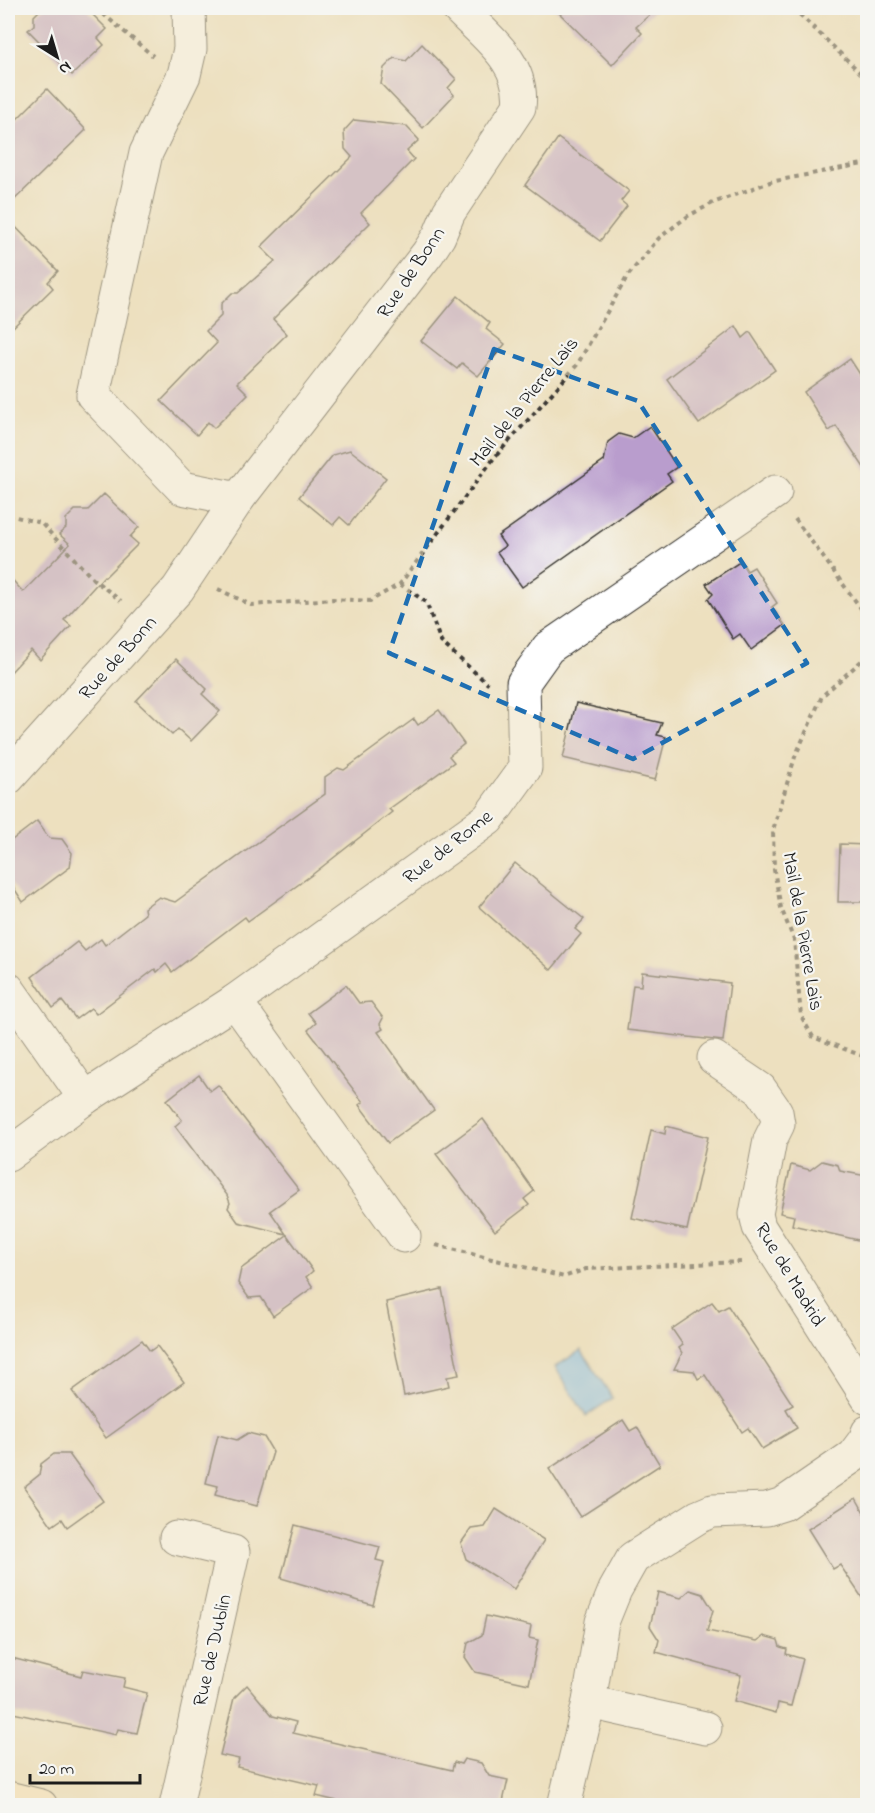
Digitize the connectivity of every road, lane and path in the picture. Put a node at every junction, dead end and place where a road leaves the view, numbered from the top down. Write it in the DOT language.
graph roads {
  1 [pos="96,8"];
  2 [pos="189,8"];
  3 [pos="458,8"];
  4 [pos="793,8"];
  5 [pos="867,80"];
  6 [pos="182,81"];
  7 [pos="867,130"];
  8 [pos="866,163"];
  9 [pos="867,169"];
  10 [pos="775,492"];
  11 [pos="238,499"];
  12 [pos="8,515"];
  13 [pos="187,575"];
  14 [pos="400,584"];
  15 [pos="867,618"];
  16 [pos="149,623"];
  17 [pos="867,655"];
  18 [pos="524,721"];
  19 [pos="8,778"];
  20 [pos="8,989"];
  21 [pos="235,1001"];
  22 [pos="714,1058"];
  23 [pos="867,1058"];
  24 [pos="85,1098"];
  25 [pos="8,1155"];
  26 [pos="404,1236"];
  27 [pos="777,1255"];
  28 [pos="867,1398"];
  29 [pos="867,1432"];
  30 [pos="176,1538"];
  31 [pos="589,1702"];
  32 [pos="705,1728"];
  33 [pos="8,1798"];
  34 [pos="41,1806"];
  35 [pos="176,1806"];
  36 [pos="564,1806"];
  1 -- 6 [label="path"];
  2 -- 6 [label="street"];
  3 -- 11 [label="street, Rue de Bonn"];
  4 -- 5 [label="path"];
  6 -- 11 [label="street"];
  7 -- 8 [label="path"];
  8 -- 9 [label="path"];
  8 -- 14 [label="path, Mail de la Pierre Lais"];
  10 -- 15 [label="path"];
  10 -- 18 [label="street, Rue de Rome"];
  11 -- 13 [label="street, Rue de Bonn"];
  12 -- 16 [label="path"];
  13 -- 14 [label="path, Mail de la Pierre Lais"];
  13 -- 16 [label="street, Rue de Bonn"];
  14 -- 18 [label="path"];
  16 -- 19 [label="street, Rue de Bonn"];
  17 -- 23 [label="path, Mail de la Pierre Lais"];
  18 -- 21 [label="street, Rue de Rome"];
  20 -- 24 [label="street"];
  21 -- 24 [label="street, Rue de Rome"];
  21 -- 26 [label="street"];
  22 -- 27 [label="street, Rue de Madrid"];
  24 -- 25 [label="street, Rue de Rome"];
  26 -- 27 [label="path"];
  27 -- 28 [label="street, Rue de Madrid"];
  29 -- 31 [label="street"];
  30 -- 35 [label="street, Rue de Dublin"];
  31 -- 32 [label="street"];
  31 -- 36 [label="street"];
  33 -- 34 [label="street"];
}
